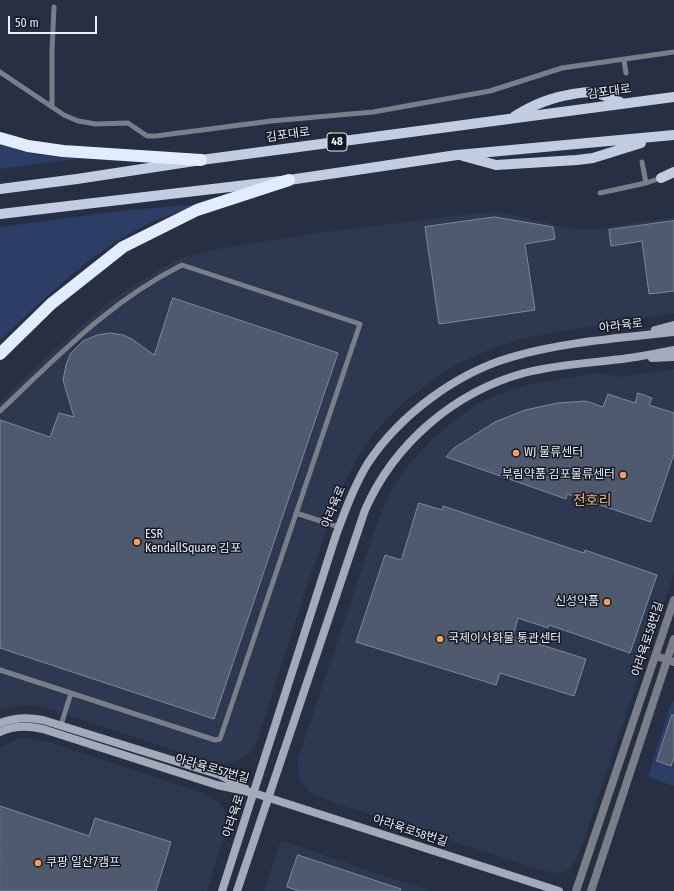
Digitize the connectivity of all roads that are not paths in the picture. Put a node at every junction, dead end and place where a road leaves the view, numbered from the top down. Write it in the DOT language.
graph roads {
  1 [pos="54,7"];
  2 [pos="674,52"];
  3 [pos="624,60"];
  4 [pos="0,72"];
  5 [pos="626,73"];
  6 [pos="674,96"];
  7 [pos="622,103"];
  8 [pos="52,107"];
  9 [pos="512,118"];
  10 [pos="674,135"];
  11 [pos="0,138"];
  12 [pos="655,138"];
  13 [pos="457,155"];
  14 [pos="201,160"];
  15 [pos="642,162"];
  16 [pos="674,172"];
  17 [pos="661,178"];
  18 [pos="289,180"];
  19 [pos="646,183"];
  20 [pos="0,190"];
  21 [pos="600,193"];
  22 [pos="0,214"];
  23 [pos="674,324"];
  24 [pos="674,332"];
  25 [pos="630,337"];
  26 [pos="674,350"];
  27 [pos="0,354"];
  28 [pos="674,357"];
  29 [pos="629,358"];
  30 [pos="0,411"];
  31 [pos="296,513"];
  32 [pos="339,527"];
  33 [pos="674,600"];
  34 [pos="674,639"];
  35 [pos="660,644"];
  36 [pos="672,649"];
  37 [pos="656,656"];
  38 [pos="671,660"];
  39 [pos="0,670"];
  40 [pos="70,693"];
  41 [pos="0,722"];
  42 [pos="61,725"];
  43 [pos="0,732"];
  44 [pos="254,793"];
  45 [pos="270,798"];
  46 [pos="222,891"];
  47 [pos="238,891"];
  48 [pos="559,891"];
  49 [pos="576,891"];
  50 [pos="591,891"];
  1 -- 8 [label="lane"];
  2 -- 3 [label="lane, 김포대로"];
  3 -- 5 [label="lane"];
  3 -- 8 [label="lane, 김포대로"];
  4 -- 8 [label="lane"];
  6 -- 7 [label="main road, 김포대로 / 48"];
  7 -- 9 [label="main road, 김포대로 / 48"];
  7 -- 9 [label="main road"];
  9 -- 14 [label="main road, 김포대로 / 48"];
  10 -- 12 [label="main road"];
  11 -- 14 [label="highway"];
  12 -- 13 [label="main road"];
  12 -- 13 [label="main road"];
  13 -- 18 [label="main road"];
  14 -- 20 [label="main road, 김포대로 / 48"];
  15 -- 19 [label="lane"];
  16 -- 17 [label="main road"];
  17 -- 19 [label="lane"];
  18 -- 22 [label="main road"];
  18 -- 27 [label="highway"];
  19 -- 21 [label="lane"];
  23 -- 25 [label="street"];
  24 -- 25 [label="street, 아라육로"];
  25 -- 32 [label="street, 아라육로"];
  26 -- 29 [label="street"];
  28 -- 29 [label="street"];
  29 -- 45 [label="street"];
  30 -- 31 [label="lane"];
  31 -- 32 [label="lane"];
  31 -- 40 [label="lane"];
  32 -- 44 [label="street, 아라육로"];
  33 -- 35 [label="street, 아라육로58번길"];
  34 -- 36 [label="street"];
  35 -- 36 [label="street"];
  35 -- 37 [label="street, 아라육로58번길"];
  36 -- 38 [label="street"];
  37 -- 38 [label="street"];
  37 -- 49 [label="street, 아라육로58번길"];
  38 -- 50 [label="street"];
  39 -- 40 [label="lane"];
  40 -- 42 [label="lane"];
  41 -- 42 [label="street, 아라육로57번길"];
  42 -- 44 [label="street, 아라육로57번길"];
  43 -- 44 [label="street, 아라육로57번길"];
  44 -- 45 [label="street, 아라육로58번길"];
  44 -- 46 [label="street, 아라육로"];
  45 -- 47 [label="street"];
  45 -- 48 [label="street, 아라육로58번길"];
}
